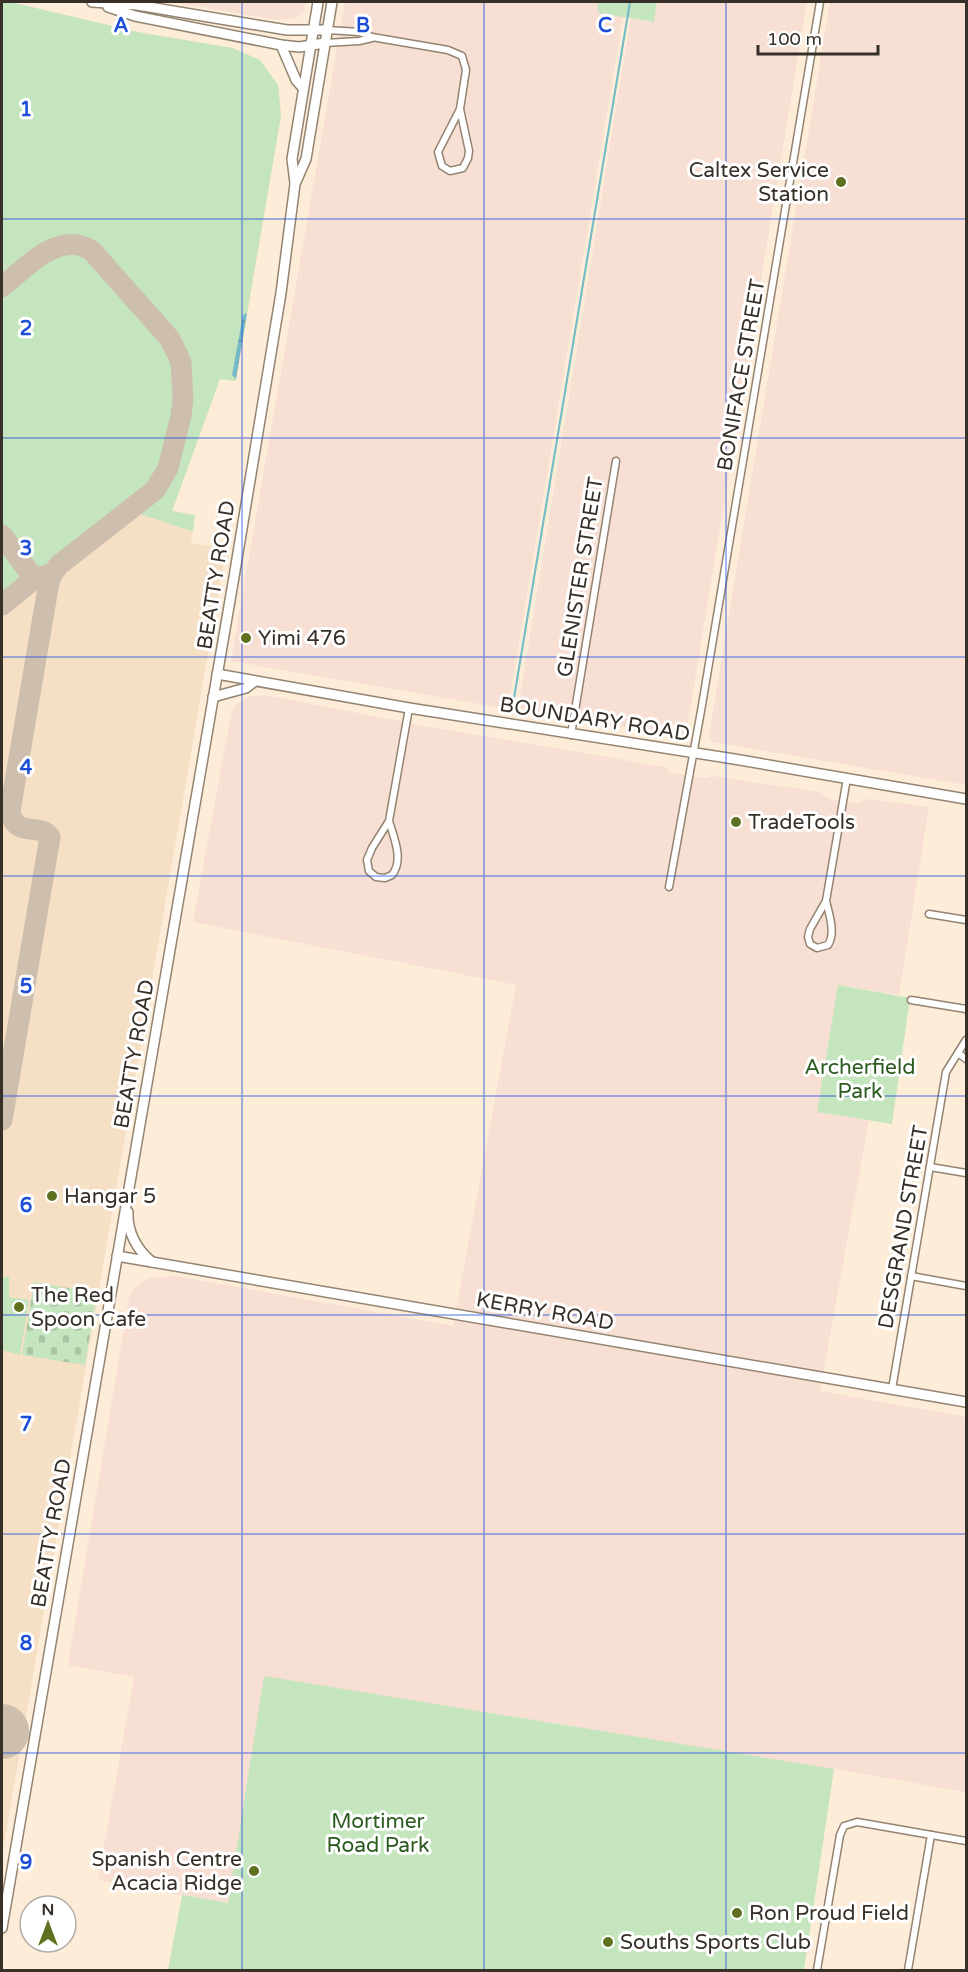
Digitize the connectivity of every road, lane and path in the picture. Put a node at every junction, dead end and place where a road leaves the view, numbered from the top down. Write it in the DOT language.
graph roads {
  1 [pos="93,2"];
  2 [pos="318,2"];
  3 [pos="332,2"];
  4 [pos="820,2"];
  5 [pos="313,30"];
  6 [pos="327,30"];
  7 [pos="372,37"];
  8 [pos="325,43"];
  9 [pos="281,45"];
  10 [pos="310,46"];
  11 [pos="303,88"];
  12 [pos="460,109"];
  13 [pos="295,184"];
  14 [pos="616,461"];
  15 [pos="217,674"];
  16 [pos="255,681"];
  17 [pos="213,697"];
  18 [pos="409,708"];
  19 [pos="572,735"];
  20 [pos="693,753"];
  21 [pos="847,778"];
  22 [pos="966,799"];
  23 [pos="388,821"];
  24 [pos="669,887"];
  25 [pos="826,901"];
  26 [pos="929,914"];
  27 [pos="966,920"];
  28 [pos="911,1000"];
  29 [pos="966,1009"];
  30 [pos="966,1040"];
  31 [pos="958,1053"];
  32 [pos="966,1059"];
  33 [pos="930,1167"];
  34 [pos="966,1173"];
  35 [pos="129,1185"];
  36 [pos="117,1256"];
  37 [pos="152,1262"];
  38 [pos="911,1276"];
  39 [pos="966,1286"];
  40 [pos="892,1389"];
  41 [pos="966,1402"];
  42 [pos="931,1835"];
  43 [pos="966,1841"];
  44 [pos="2,1928"];
  45 [pos="817,1971"];
  46 [pos="908,1971"];
  1 -- 5 [label="main road"];
  1 -- 9 [label="main road"];
  2 -- 5 [label="main road, BEATTY ROAD"];
  3 -- 6 [label="main road, BEATTY ROAD"];
  4 -- 20 [label="street, BONIFACE STREET"];
  5 -- 6 [label="main road"];
  5 -- 10 [label="main road, BEATTY ROAD"];
  6 -- 7 [label="street"];
  6 -- 8 [label="main road, BEATTY ROAD"];
  7 -- 8 [label="street"];
  7 -- 12 [label="street"];
  8 -- 10 [label="main road"];
  8 -- 13 [label="main road, BEATTY ROAD"];
  9 -- 10 [label="main road"];
  9 -- 11 [label="main road"];
  10 -- 11 [label="main road, BEATTY ROAD"];
  11 -- 13 [label="main road, BEATTY ROAD"];
  12 -- 12 [label="street"];
  13 -- 15 [label="main road, BEATTY ROAD"];
  14 -- 19 [label="street, GLENISTER STREET"];
  15 -- 16 [label="main road, BOUNDARY ROAD"];
  15 -- 17 [label="main road, BEATTY ROAD"];
  16 -- 17 [label="main road"];
  16 -- 18 [label="main road, BOUNDARY ROAD"];
  17 -- 35 [label="main road, BEATTY ROAD"];
  18 -- 19 [label="main road, BOUNDARY ROAD"];
  18 -- 23 [label="street"];
  19 -- 20 [label="main road, BOUNDARY ROAD"];
  20 -- 21 [label="main road, BOUNDARY ROAD"];
  20 -- 24 [label="street, BONIFACE STREET"];
  21 -- 22 [label="main road, BOUNDARY ROAD"];
  21 -- 25 [label="street"];
  23 -- 23 [label="street"];
  25 -- 25 [label="street"];
  26 -- 27 [label="street"];
  28 -- 29 [label="street"];
  30 -- 31 [label="street, DESGRAND STREET"];
  31 -- 32 [label="street"];
  31 -- 33 [label="street, DESGRAND STREET"];
  33 -- 34 [label="street"];
  33 -- 38 [label="street, DESGRAND STREET"];
  35 -- 36 [label="main road, BEATTY ROAD"];
  35 -- 37 [label="main road"];
  36 -- 37 [label="main road, KERRY ROAD"];
  36 -- 44 [label="main road, BEATTY ROAD"];
  37 -- 40 [label="main road, KERRY ROAD"];
  38 -- 39 [label="street"];
  38 -- 40 [label="street, DESGRAND STREET"];
  40 -- 41 [label="main road, KERRY ROAD"];
  42 -- 43 [label="street"];
  42 -- 45 [label="street"];
  42 -- 46 [label="street"];
}
